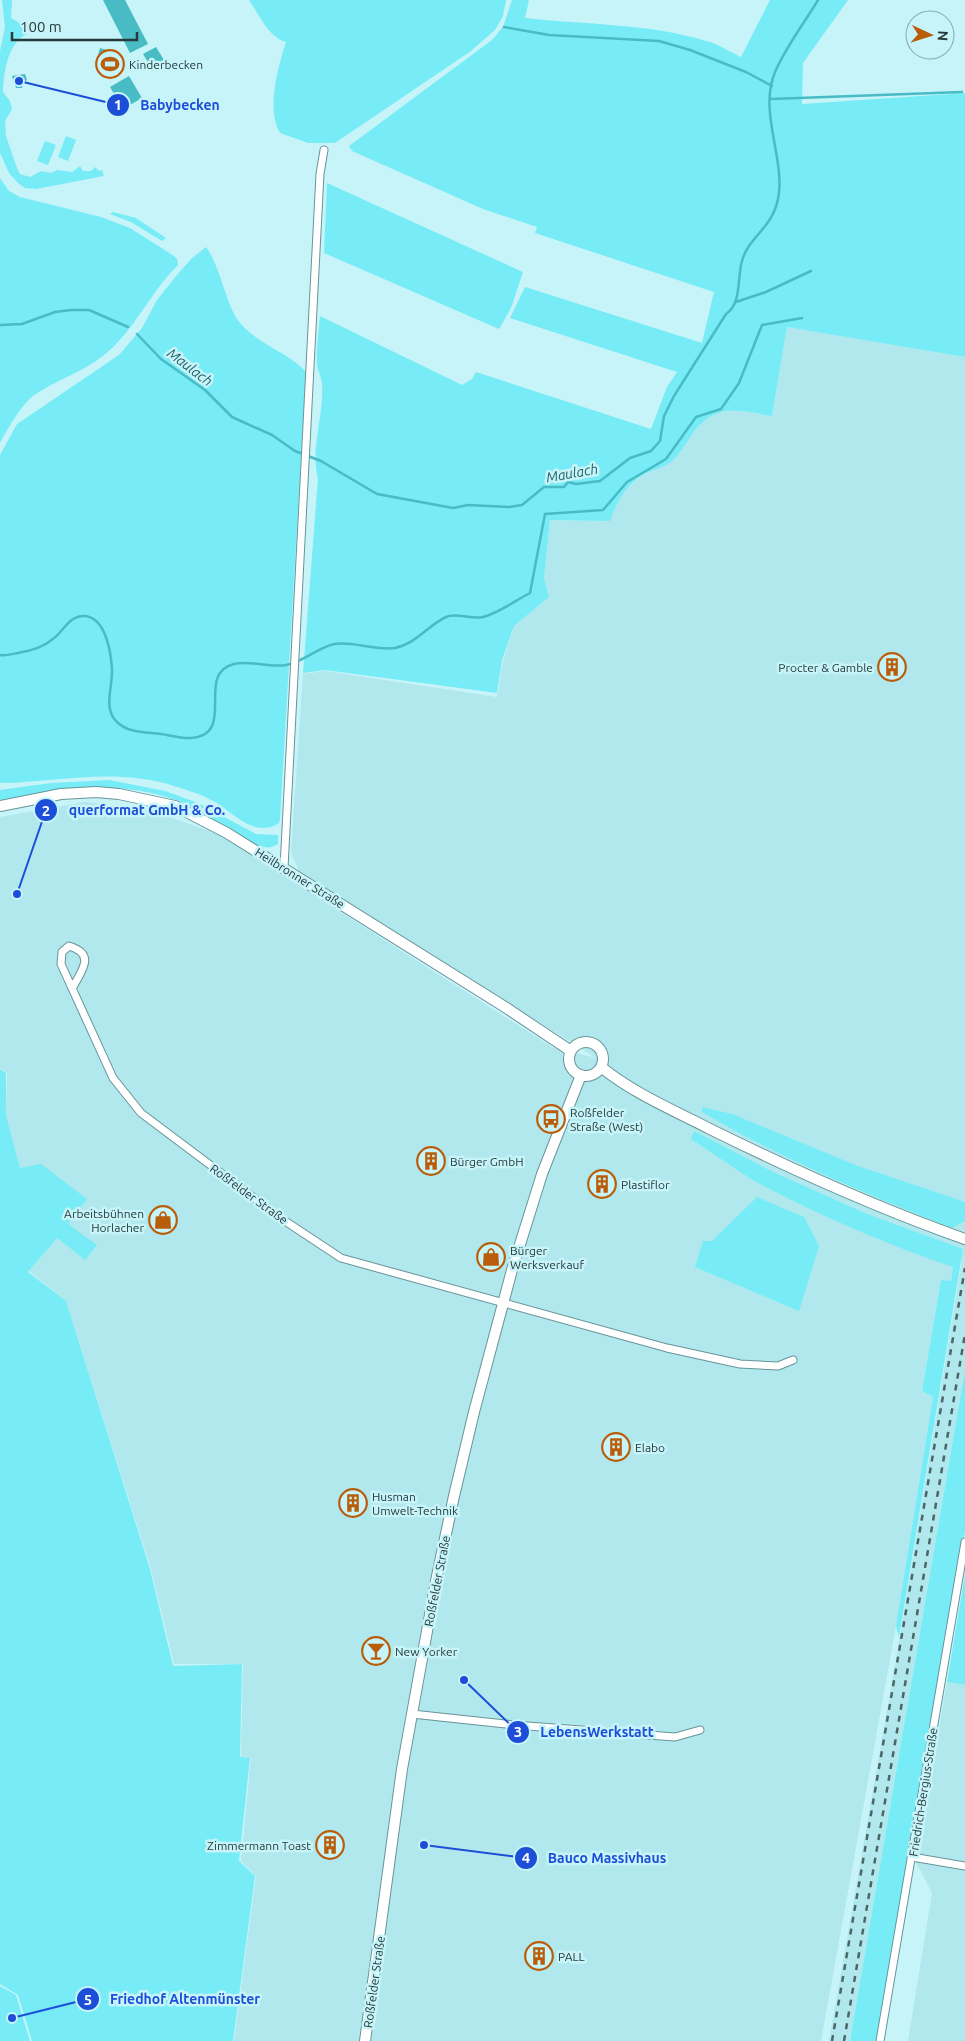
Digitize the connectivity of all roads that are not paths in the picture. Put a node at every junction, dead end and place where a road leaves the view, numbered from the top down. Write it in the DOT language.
graph roads {
  1 [pos="324,150"];
  2 [pos="0,806"];
  3 [pos="284,868"];
  4 [pos="73,987"];
  5 [pos="571,1051"];
  6 [pos="600,1067"];
  7 [pos="581,1075"];
  8 [pos="965,1239"];
  9 [pos="502,1304"];
  10 [pos="794,1360"];
  11 [pos="965,1542"];
  12 [pos="412,1714"];
  13 [pos="700,1730"];
  14 [pos="912,1857"];
  15 [pos="965,1866"];
  16 [pos="365,2041"];
  17 [pos="880,2041"];
  1 -- 3 [label="street"];
  2 -- 3 [label="main road, Heilbronner Straße"];
  3 -- 5 [label="main road, Heilbronner Straße"];
  4 -- 4 [label="street, Roßfelder Straße"];
  4 -- 9 [label="street, Roßfelder Straße"];
  5 -- 6 [label="main road"];
  5 -- 7 [label="main road"];
  6 -- 7 [label="main road"];
  6 -- 8 [label="main road"];
  7 -- 9 [label="main road, Roßfelder Straße"];
  9 -- 10 [label="street, Roßfelder Straße"];
  9 -- 12 [label="main road, Roßfelder Straße"];
  11 -- 14 [label="street, Friedrich-Bergius-Straße"];
  12 -- 13 [label="street"];
  12 -- 16 [label="main road, Roßfelder Straße"];
  14 -- 15 [label="street"];
  14 -- 17 [label="street, Friedrich-Bergius-Straße"];
}
